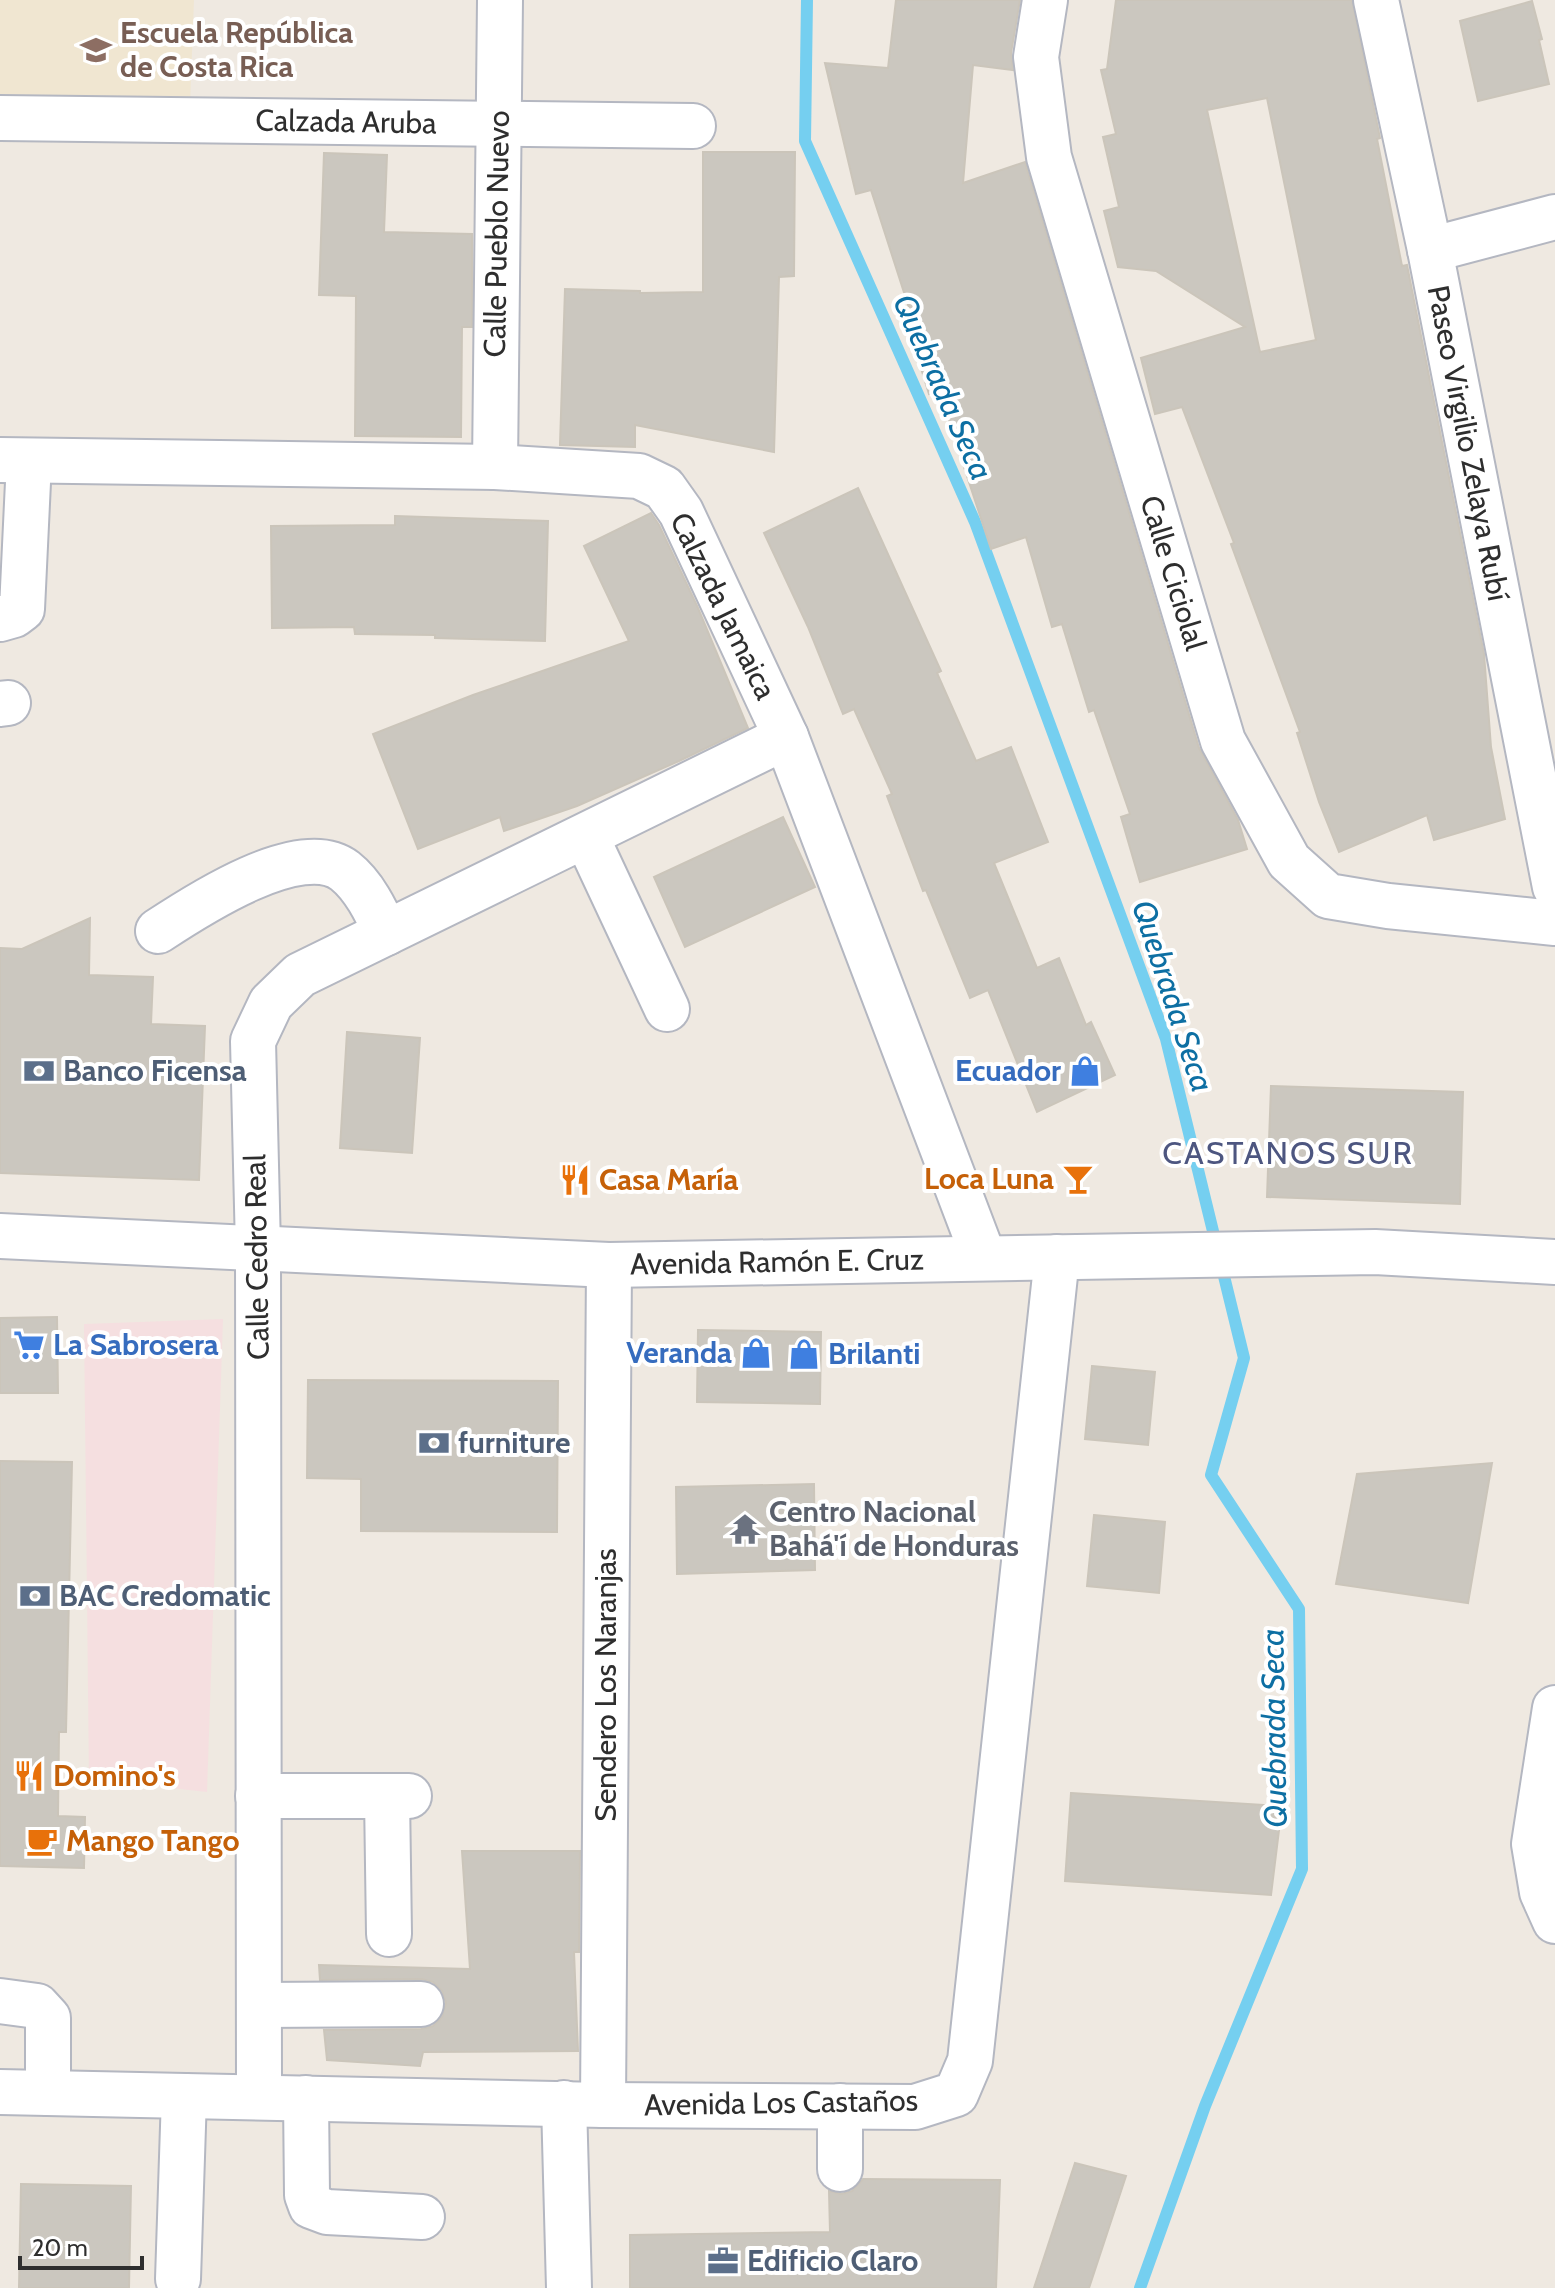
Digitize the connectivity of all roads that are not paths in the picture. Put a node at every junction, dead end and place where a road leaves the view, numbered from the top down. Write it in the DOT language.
graph roads {
  1 [pos="500,0"];
  2 [pos="1045,0"];
  3 [pos="1376,0"];
  4 [pos="0,118"];
  5 [pos="498,124"];
  6 [pos="693,126"];
  7 [pos="1555,217"];
  8 [pos="1430,250"];
  9 [pos="14,461"];
  10 [pos="495,467"];
  11 [pos="0,619"];
  12 [pos="786,737"];
  13 [pos="586,836"];
  14 [pos="1555,887"];
  15 [pos="1555,923"];
  16 [pos="158,931"];
  17 [pos="386,933"];
  18 [pos="667,1009"];
  19 [pos="0,1236"];
  20 [pos="258,1248"];
  21 [pos="1057,1257"];
  22 [pos="984,1258"];
  23 [pos="1555,1262"];
  24 [pos="609,1265"];
  25 [pos="1555,1708"];
  26 [pos="258,1796"];
  27 [pos="1555,1921"];
  28 [pos="389,1934"];
  29 [pos="0,2001"];
  30 [pos="421,2004"];
  31 [pos="259,2005"];
  32 [pos="0,2092"];
  33 [pos="48,2093"];
  34 [pos="184,2096"];
  35 [pos="259,2097"];
  36 [pos="306,2098"];
  37 [pos="584,2104"];
  38 [pos="840,2106"];
  39 [pos="840,2169"];
  40 [pos="422,2217"];
  41 [pos="178,2279"];
  42 [pos="569,2288"];
  1 -- 5 [label="street, Calle Pueblo Nuevo"];
  2 -- 15 [label="street, Calle Ciciolal"];
  3 -- 8 [label="street, Paseo Virgilio Zelaya Rubí"];
  4 -- 5 [label="street, Calzada Aruba"];
  5 -- 6 [label="street, Calzada Aruba"];
  5 -- 10 [label="street, Calle Pueblo Nuevo"];
  7 -- 8 [label="street"];
  8 -- 14 [label="street, Paseo Virgilio Zelaya Rubí"];
  9 -- 10 [label="street, Calzada Jamaica"];
  9 -- 11 [label="street"];
  10 -- 12 [label="street, Calzada Jamaica"];
  12 -- 13 [label="street, Calle Cedro Real"];
  12 -- 22 [label="street, Calzada Jamaica"];
  13 -- 17 [label="street, Calle Cedro Real"];
  13 -- 18 [label="street"];
  16 -- 17 [label="street"];
  17 -- 20 [label="street, Calle Cedro Real"];
  19 -- 20 [label="street, Avenida Ramón E. Cruz"];
  20 -- 24 [label="street, Avenida Ramón E. Cruz"];
  20 -- 26 [label="street, Calle Cedro Real"];
  21 -- 22 [label="street, Avenida Ramón E. Cruz"];
  21 -- 23 [label="street, Avenida Ramón E. Cruz"];
  21 -- 38 [label="street, Avenida Los Castaños"];
  22 -- 24 [label="street, Avenida Ramón E. Cruz"];
  24 -- 37 [label="street, Sendero Los Naranjas"];
  25 -- 27 [label="street"];
  26 -- 28 [label="street"];
  26 -- 31 [label="street, Calle Cedro Real"];
  29 -- 33 [label="street"];
  30 -- 31 [label="street"];
  31 -- 35 [label="street, Calle Cedro Real"];
  32 -- 33 [label="street, Avenida Los Castaños"];
  33 -- 34 [label="street, Avenida Los Castaños"];
  34 -- 35 [label="street, Avenida Los Castaños"];
  34 -- 41 [label="street"];
  35 -- 36 [label="street, Avenida Los Castaños"];
  36 -- 37 [label="street, Avenida Los Castaños"];
  36 -- 40 [label="street"];
  37 -- 38 [label="street, Avenida Los Castaños"];
  37 -- 42 [label="street, Sendero Los Naranjas"];
  38 -- 39 [label="street"];
}
